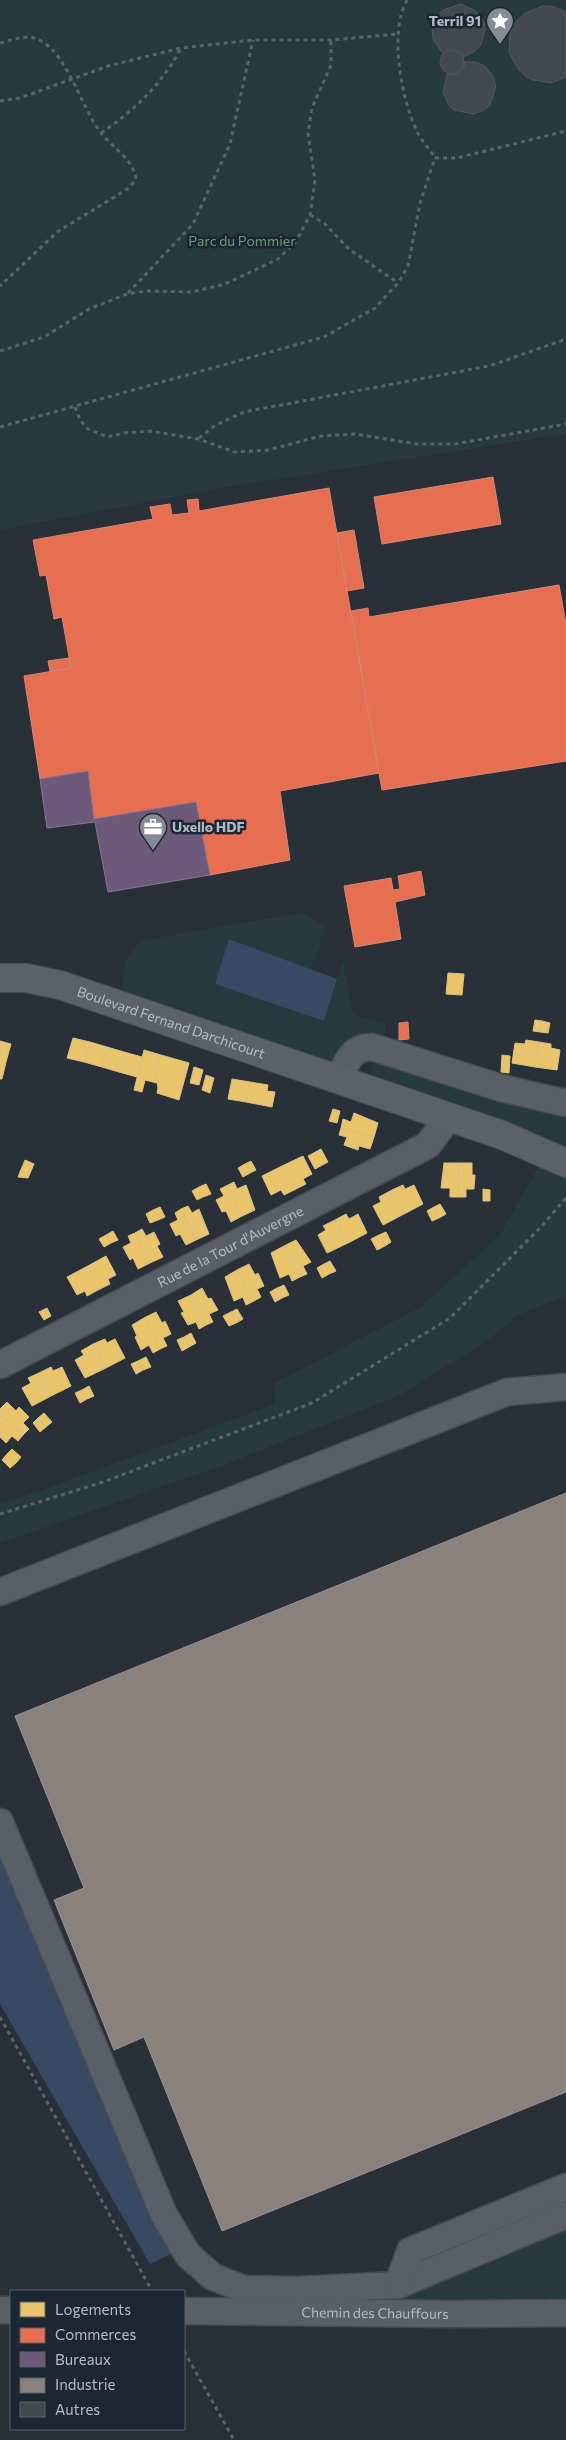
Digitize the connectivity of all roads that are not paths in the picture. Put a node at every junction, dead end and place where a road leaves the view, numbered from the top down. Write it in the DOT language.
graph roads {
  1 [pos="0,978"];
  2 [pos="339,1079"];
  3 [pos="566,1103"];
  4 [pos="449,1117"];
  5 [pos="566,1163"];
  6 [pos="0,1365"];
  7 [pos="566,1387"];
  8 [pos="0,1592"];
  9 [pos="0,1822"];
  10 [pos="566,2187"];
  11 [pos="566,2215"];
  12 [pos="398,2285"];
  13 [pos="185,2310"];
  14 [pos="566,2313"];
  1 -- 2 [label="main road, Boulevard Fernand Darchicourt"];
  2 -- 3 [label="street"];
  2 -- 4 [label="main road, Boulevard Fernand Darchicourt"];
  4 -- 5 [label="main road, Boulevard Fernand Darchicourt"];
  4 -- 6 [label="street, Rue de la Tour d'Auvergne"];
  7 -- 8 [label="street"];
  9 -- 12 [label="street"];
  10 -- 12 [label="street"];
  11 -- 12 [label="street"];
  13 -- 14 [label="street, Chemin des Chauffours"];
}
